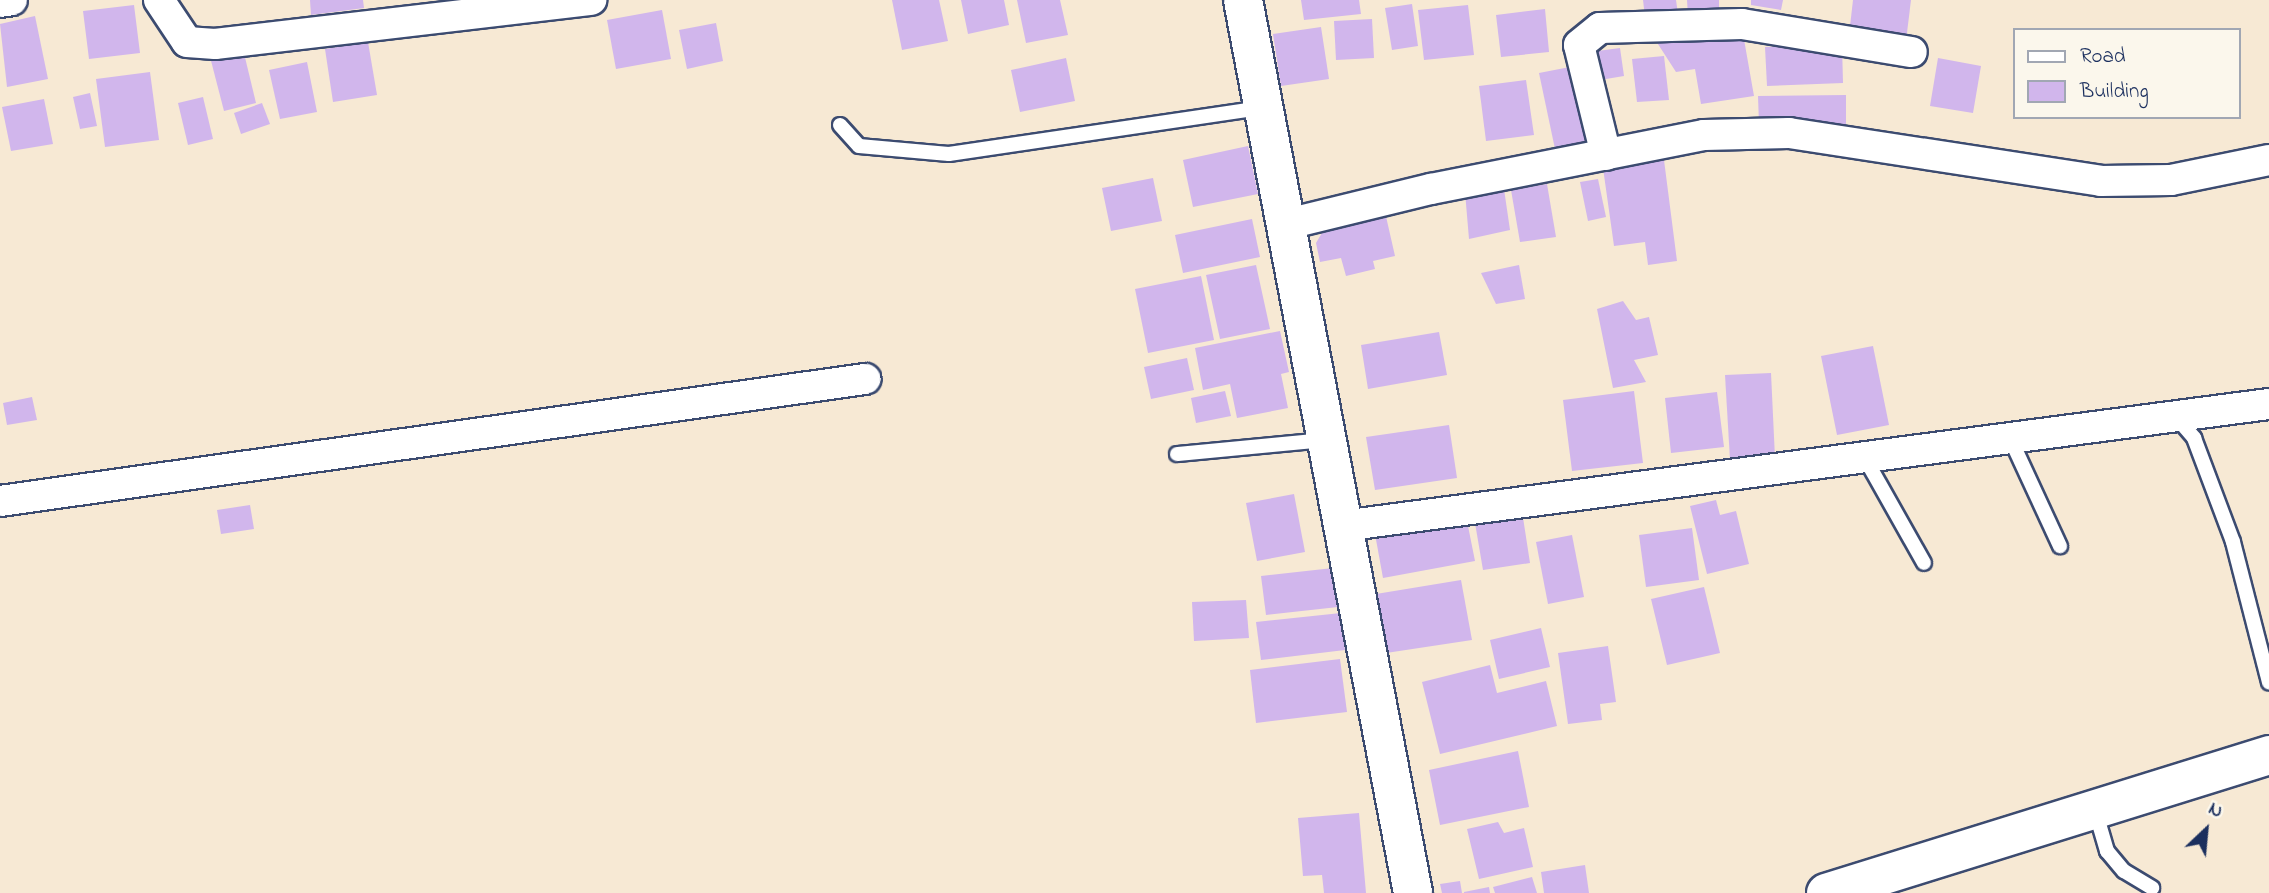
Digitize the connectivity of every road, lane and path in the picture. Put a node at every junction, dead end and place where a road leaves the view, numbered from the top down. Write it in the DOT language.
graph roads {
  1 [pos="12,0"];
  2 [pos="159,0"];
  3 [pos="591,0"];
  4 [pos="1243,0"];
  5 [pos="0,2"];
  6 [pos="1912,52"];
  7 [pos="1262,108"];
  8 [pos="840,125"];
  9 [pos="1606,155"];
  10 [pos="2269,160"];
  11 [pos="1283,225"];
  12 [pos="865,379"];
  13 [pos="2269,404"];
  14 [pos="2176,417"];
  15 [pos="1325,440"];
  16 [pos="2011,440"];
  17 [pos="1177,454"];
  18 [pos="1866,460"];
  19 [pos="0,501"];
  20 [pos="1342,526"];
  21 [pos="2060,546"];
  22 [pos="1924,563"];
  23 [pos="2269,682"];
  24 [pos="2269,755"];
  25 [pos="2095,809"];
  26 [pos="1871,886"];
  27 [pos="2152,888"];
  28 [pos="1413,893"];
  29 [pos="1826,893"];
  1 -- 5 [label="street"];
  2 -- 3 [label="street"];
  4 -- 7 [label="street"];
  6 -- 9 [label="street"];
  7 -- 8 [label="lane"];
  7 -- 11 [label="street"];
  9 -- 10 [label="street"];
  9 -- 11 [label="street"];
  11 -- 15 [label="street"];
  12 -- 19 [label="street"];
  13 -- 14 [label="street"];
  14 -- 16 [label="street"];
  14 -- 23 [label="lane"];
  15 -- 17 [label="lane"];
  15 -- 20 [label="street"];
  16 -- 18 [label="street"];
  16 -- 21 [label="lane"];
  18 -- 20 [label="street"];
  18 -- 22 [label="lane"];
  20 -- 28 [label="street"];
  24 -- 25 [label="street"];
  25 -- 26 [label="street"];
  25 -- 27 [label="lane"];
  26 -- 29 [label="street"];
}
